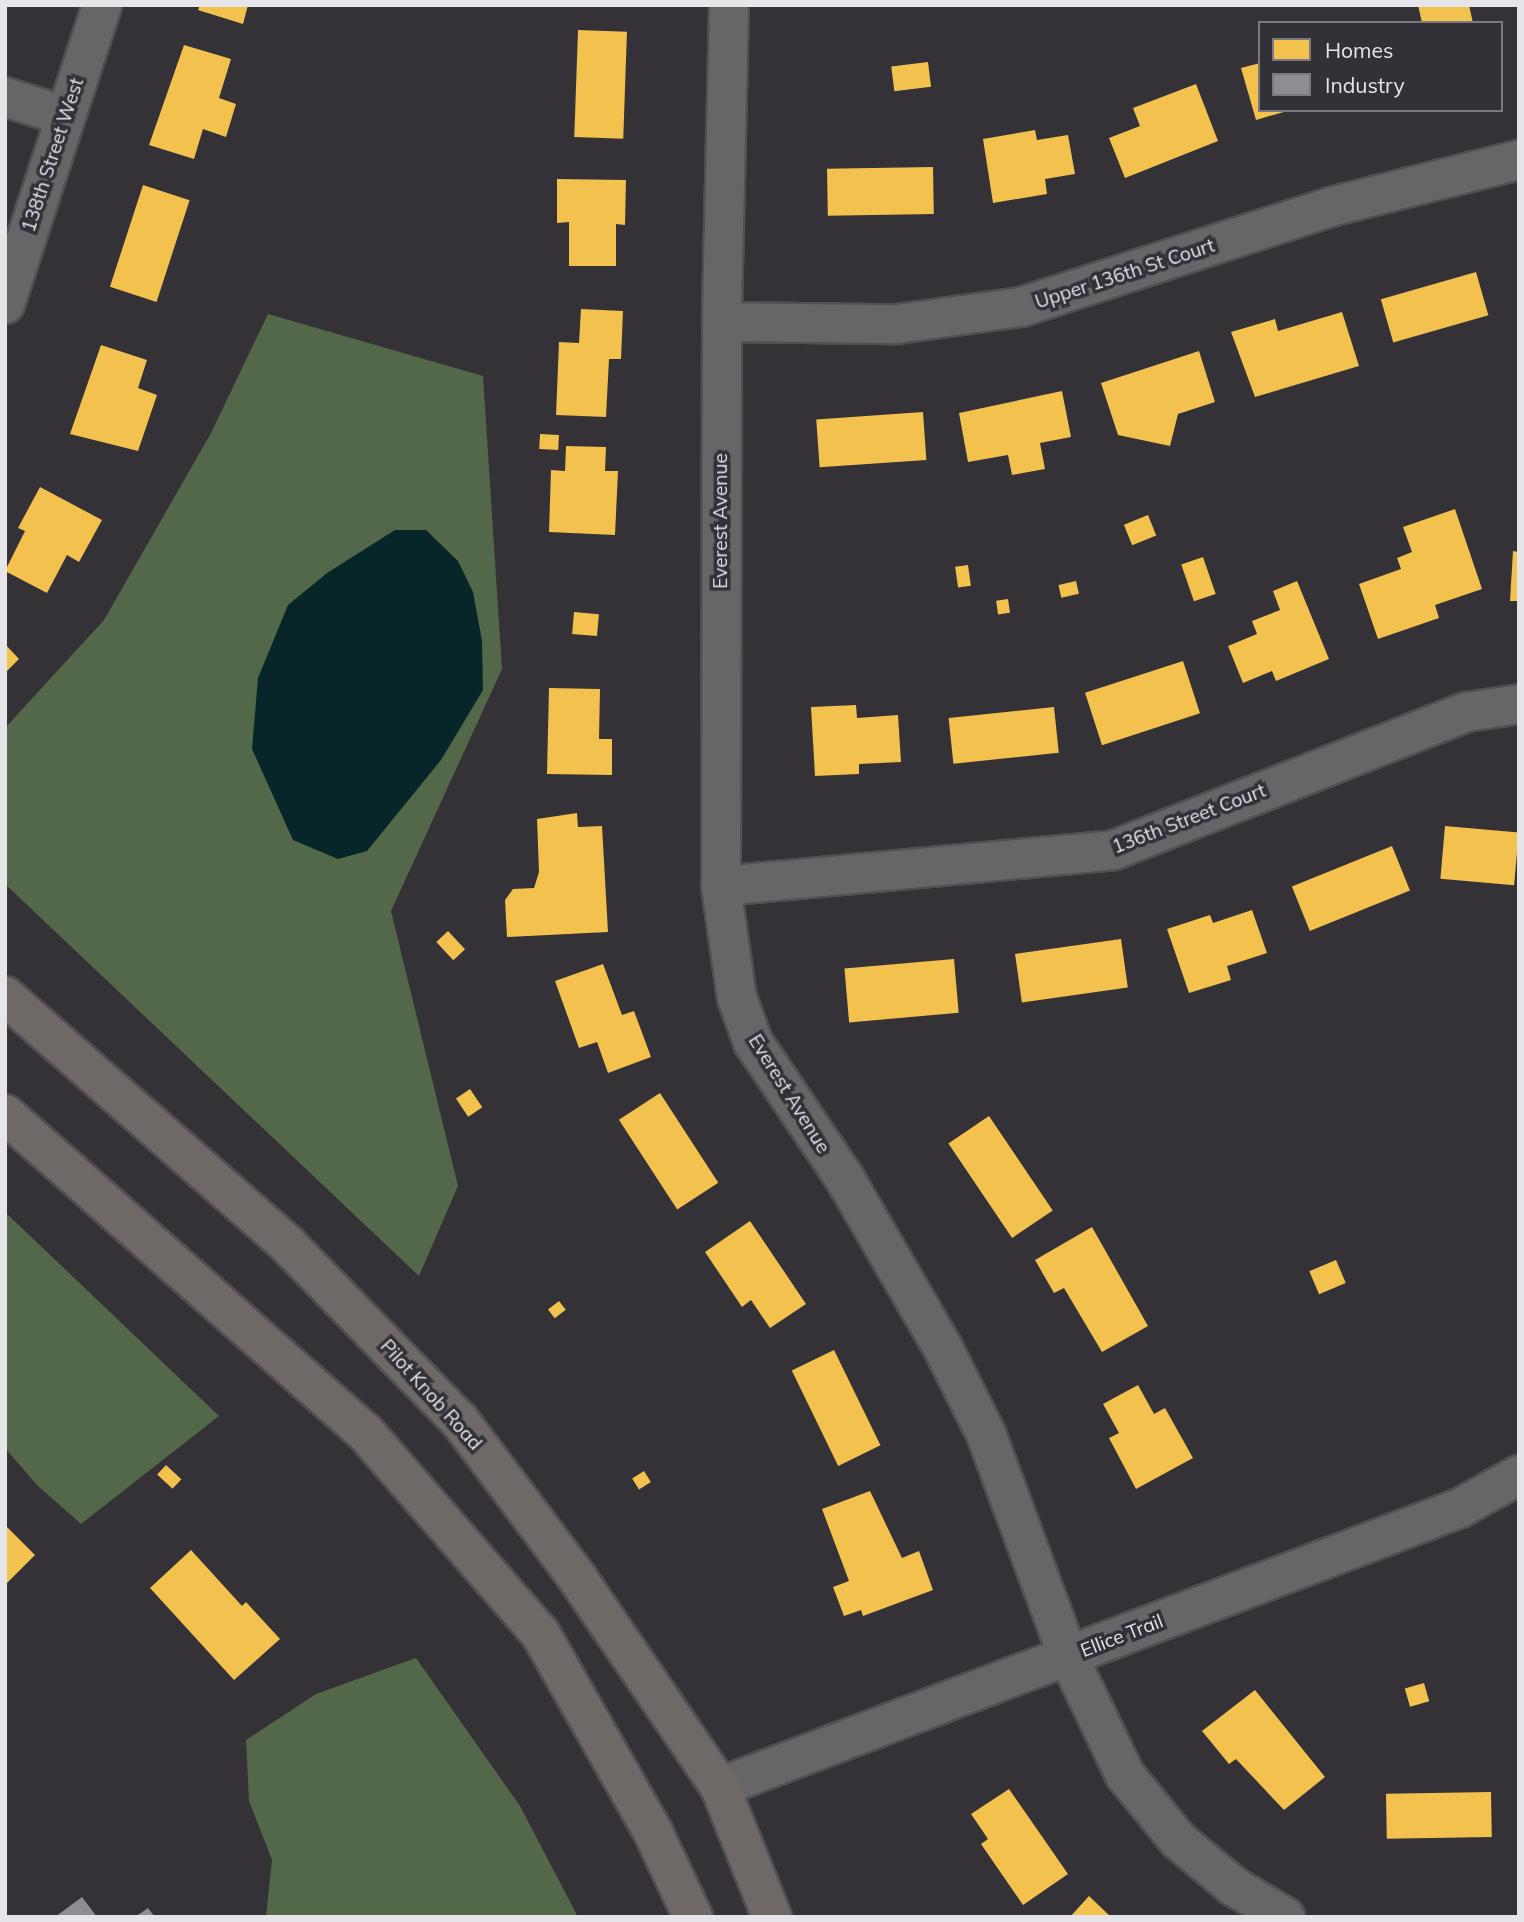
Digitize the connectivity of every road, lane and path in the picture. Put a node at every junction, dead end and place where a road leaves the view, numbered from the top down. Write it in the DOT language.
graph roads {
  1 [pos="102,5"];
  2 [pos="729,5"];
  3 [pos="5,97"];
  4 [pos="65,116"];
  5 [pos="1519,160"];
  6 [pos="5,304"];
  7 [pos="722,322"];
  8 [pos="1519,704"];
  9 [pos="721,886"];
  10 [pos="5,996"];
  11 [pos="5,1114"];
  12 [pos="1519,1475"];
  13 [pos="1068,1657"];
  14 [pos="720,1787"];
  15 [pos="693,1917"];
  16 [pos="772,1917"];
  17 [pos="1285,1917"];
  1 -- 4 [label="street, 138th Street West"];
  2 -- 7 [label="street, Everest Avenue"];
  3 -- 4 [label="street"];
  4 -- 6 [label="street, 138th Street West"];
  5 -- 7 [label="street, Upper 136th St Court"];
  7 -- 9 [label="street, Everest Avenue"];
  8 -- 9 [label="street, 136th Street Court"];
  9 -- 13 [label="street, Everest Avenue"];
  10 -- 14 [label="main road, Pilot Knob Road"];
  11 -- 15 [label="main road"];
  12 -- 13 [label="street, Ellice Trail"];
  13 -- 14 [label="street, Ellice Trail"];
  13 -- 17 [label="street, Everest Avenue"];
  14 -- 16 [label="main road, Pilot Knob Road"];
}
